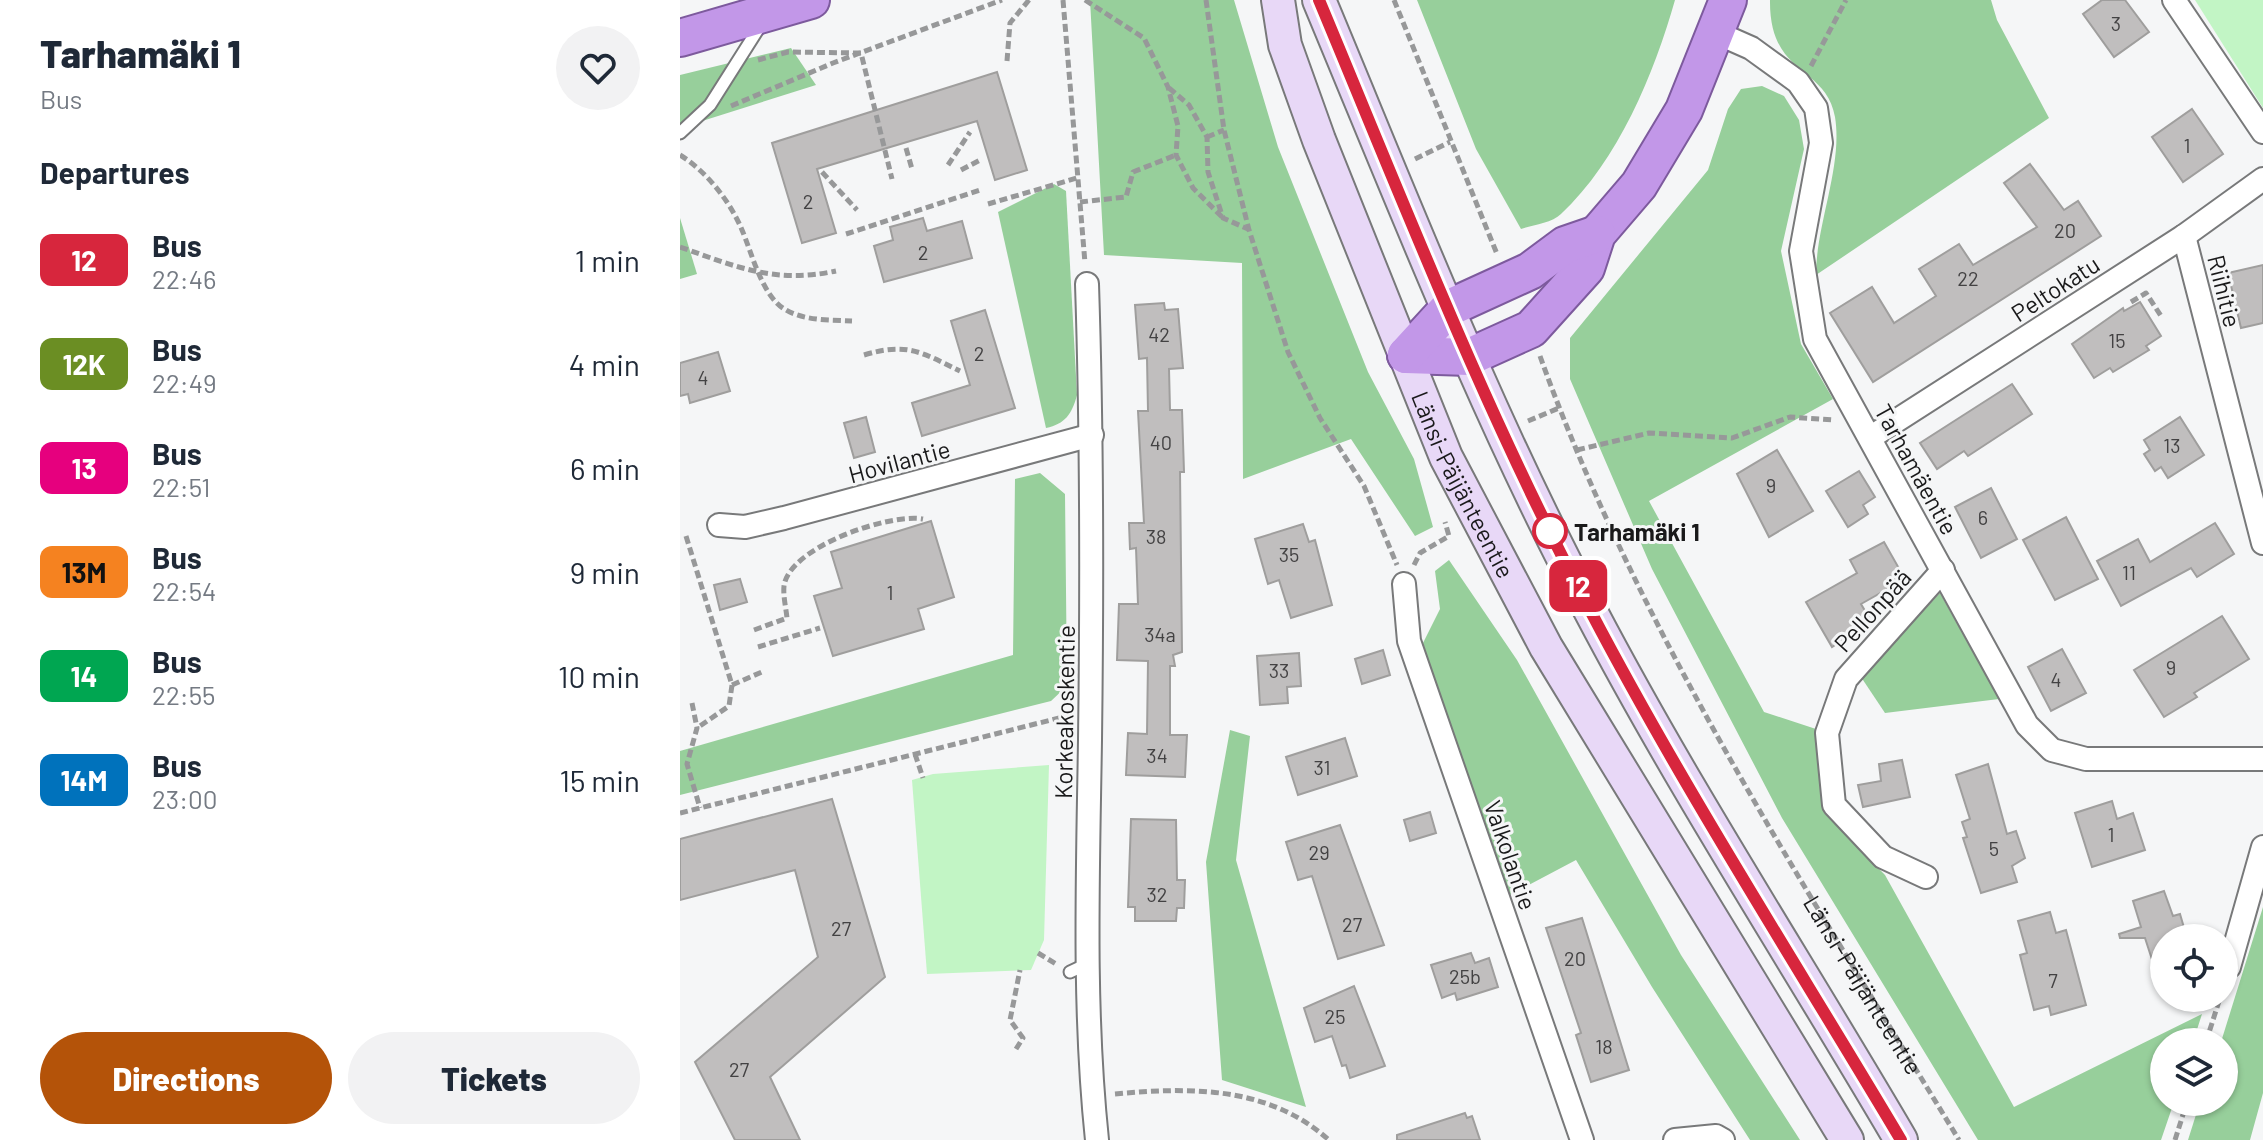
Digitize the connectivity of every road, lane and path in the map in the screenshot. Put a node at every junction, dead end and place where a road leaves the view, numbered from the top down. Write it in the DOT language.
graph roads {
  1 [pos="811,0"];
  2 [pos="1002,0"];
  3 [pos="1029,0"];
  4 [pos="1063,0"];
  5 [pos="1085,0"];
  6 [pos="1206,0"];
  7 [pos="1278,0"];
  8 [pos="1319,0"];
  9 [pos="1394,0"];
  10 [pos="1846,0"];
  11 [pos="2174,0"];
  12 [pos="768,12"];
  13 [pos="1722,17"];
  14 [pos="680,38"];
  15 [pos="861,53"];
  16 [pos="1007,61"];
  17 [pos="734,67"];
  18 [pos="1798,82"];
  19 [pos="1168,87"];
  20 [pos="710,105"];
  21 [pos="1224,130"];
  22 [pos="970,132"];
  23 [pos="2263,132"];
  24 [pos="680,133"];
  25 [pos="1207,137"];
  26 [pos="1450,142"];
  27 [pos="906,148"];
  28 [pos="1410,150"];
  29 [pos="680,155"];
  30 [pos="1176,155"];
  31 [pos="982,159"];
  32 [pos="948,165"];
  33 [pos="912,169"];
  34 [pos="961,170"];
  35 [pos="822,172"];
  36 [pos="1077,178"];
  37 [pos="892,179"];
  38 [pos="2263,179"];
  39 [pos="980,190"];
  40 [pos="1080,202"];
  41 [pos="988,204"];
  42 [pos="857,210"];
  43 [pos="1223,218"];
  44 [pos="1249,230"];
  45 [pos="846,234"];
  46 [pos="1597,234"];
  47 [pos="2184,236"];
  48 [pos="680,247"];
  49 [pos="836,271"];
  50 [pos="758,275"];
  51 [pos="1509,282"];
  52 [pos="1087,284"];
  53 [pos="2146,293"];
  54 [pos="1449,308"];
  55 [pos="2161,316"];
  56 [pos="852,321"];
  57 [pos="1531,329"];
  58 [pos="864,355"];
  59 [pos="1406,355"];
  60 [pos="1469,357"];
  61 [pos="960,371"];
  62 [pos="1867,430"];
  63 [pos="1092,435"];
  64 [pos="1577,450"];
  65 [pos="923,519"];
  66 [pos="719,525"];
  67 [pos="686,536"];
  68 [pos="2263,543"];
  69 [pos="1943,570"];
  70 [pos="1404,584"];
  71 [pos="820,628"];
  72 [pos="754,630"];
  73 [pos="758,647"];
  74 [pos="764,671"];
  75 [pos="732,685"];
  76 [pos="692,703"];
  77 [pos="1090,710"];
  78 [pos="697,728"];
  79 [pos="915,754"];
  80 [pos="2263,759"];
  81 [pos="687,764"];
  82 [pos="680,766"];
  83 [pos="923,778"];
  84 [pos="700,808"];
  85 [pos="680,813"];
  86 [pos="2263,847"];
  87 [pos="1926,877"];
  88 [pos="2238,935"];
  89 [pos="1020,970"];
  90 [pos="1016,1049"];
  91 [pos="1093,1096"];
  92 [pos="2183,1116"];
  93 [pos="1097,1140"];
  94 [pos="1329,1140"];
  95 [pos="1582,1140"];
  96 [pos="1675,1140"];
  97 [pos="1723,1140"];
  98 [pos="1847,1140"];
  99 [pos="1901,1140"];
  100 [pos="1959,1140"];
  101 [pos="2175,1140"];
  1 -- 12 [label="highway"];
  2 -- 15 [label="path"];
  3 -- 16 [label="path"];
  4 -- 36 [label="path"];
  5 -- 19 [label="path"];
  6 -- 21 [label="path"];
  7 -- 59 [label="main road, Länsi-Päijänteentie"];
  8 -- 54 [label="main road, Länsi-Päijänteentie"];
  9 -- 26 [label="path"];
  10 -- 18 [label="path"];
  11 -- 23 [label="street"];
  12 -- 14 [label="highway"];
  12 -- 17 [label="lane"];
  13 -- 18 [label="street, Tarhamäentie"];
  13 -- 46 [label="highway"];
  15 -- 17 [label="path"];
  15 -- 20 [label="path"];
  15 -- 37 [label="path"];
  17 -- 20 [label="lane"];
  18 -- 62 [label="street, Tarhamäentie"];
  19 -- 25 [label="path"];
  19 -- 30 [label="path"];
  20 -- 24 [label="lane"];
  21 -- 25 [label="path"];
  21 -- 44 [label="path"];
  22 -- 32 [label="path"];
  25 -- 43 [label="path"];
  26 -- 28 [label="path"];
  26 -- 51 [label="path"];
  27 -- 33 [label="path"];
  29 -- 50 [label="path"];
  30 -- 40 [label="path"];
  30 -- 43 [label="path"];
  31 -- 34 [label="path"];
  35 -- 42 [label="path"];
  36 -- 40 [label="path"];
  36 -- 41 [label="path"];
  38 -- 47 [label="street, Peltokatu"];
  39 -- 45 [label="path"];
  40 -- 52 [label="path"];
  43 -- 44 [label="path"];
  44 -- 70 [label="path"];
  46 -- 51 [label="highway"];
  46 -- 57 [label="highway"];
  47 -- 62 [label="street, Peltokatu"];
  47 -- 68 [label="street, Riihitie"];
  48 -- 50 [label="path"];
  49 -- 50 [label="path"];
  50 -- 56 [label="path"];
  51 -- 54 [label="highway"];
  52 -- 63 [label="street, Korkeakoskentie"];
  53 -- 55 [label="path"];
  54 -- 59 [label="highway"];
  54 -- 60 [label="main road, Länsi-Päijänteentie"];
  57 -- 60 [label="highway"];
  57 -- 64 [label="path, Länsi-Päijänteentie"];
  58 -- 61 [label="path"];
  59 -- 60 [label="highway"];
  59 -- 98 [label="main road, Länsi-Päijänteentie"];
  60 -- 99 [label="main road, Länsi-Päijänteentie"];
  62 -- 64 [label="path"];
  62 -- 69 [label="street, Tarhamäentie"];
  63 -- 66 [label="street, Hovilantie"];
  63 -- 77 [label="street, Korkeakoskentie"];
  64 -- 100 [label="path, Länsi-Päijänteentie"];
  65 -- 72 [label="path"];
  67 -- 75 [label="path"];
  69 -- 80 [label="street, Tarhamäentie"];
  69 -- 87 [label="street, Pellonpää"];
  70 -- 95 [label="street, Valkolantie"];
  71 -- 73 [label="path"];
  74 -- 75 [label="path"];
  75 -- 78 [label="path"];
  76 -- 78 [label="path"];
  77 -- 79 [label="path"];
  77 -- 91 [label="street, Korkeakoskentie"];
  78 -- 81 [label="path"];
  79 -- 83 [label="path"];
  79 -- 84 [label="path"];
  81 -- 82 [label="path"];
  81 -- 84 [label="path"];
  84 -- 85 [label="path"];
  86 -- 88 [label="street"];
  89 -- 90 [label="path"];
  91 -- 93 [label="street, Korkeakoskentie"];
  91 -- 94 [label="path"];
  92 -- 101 [label="path"];
  96 -- 97 [label="street"];
}
